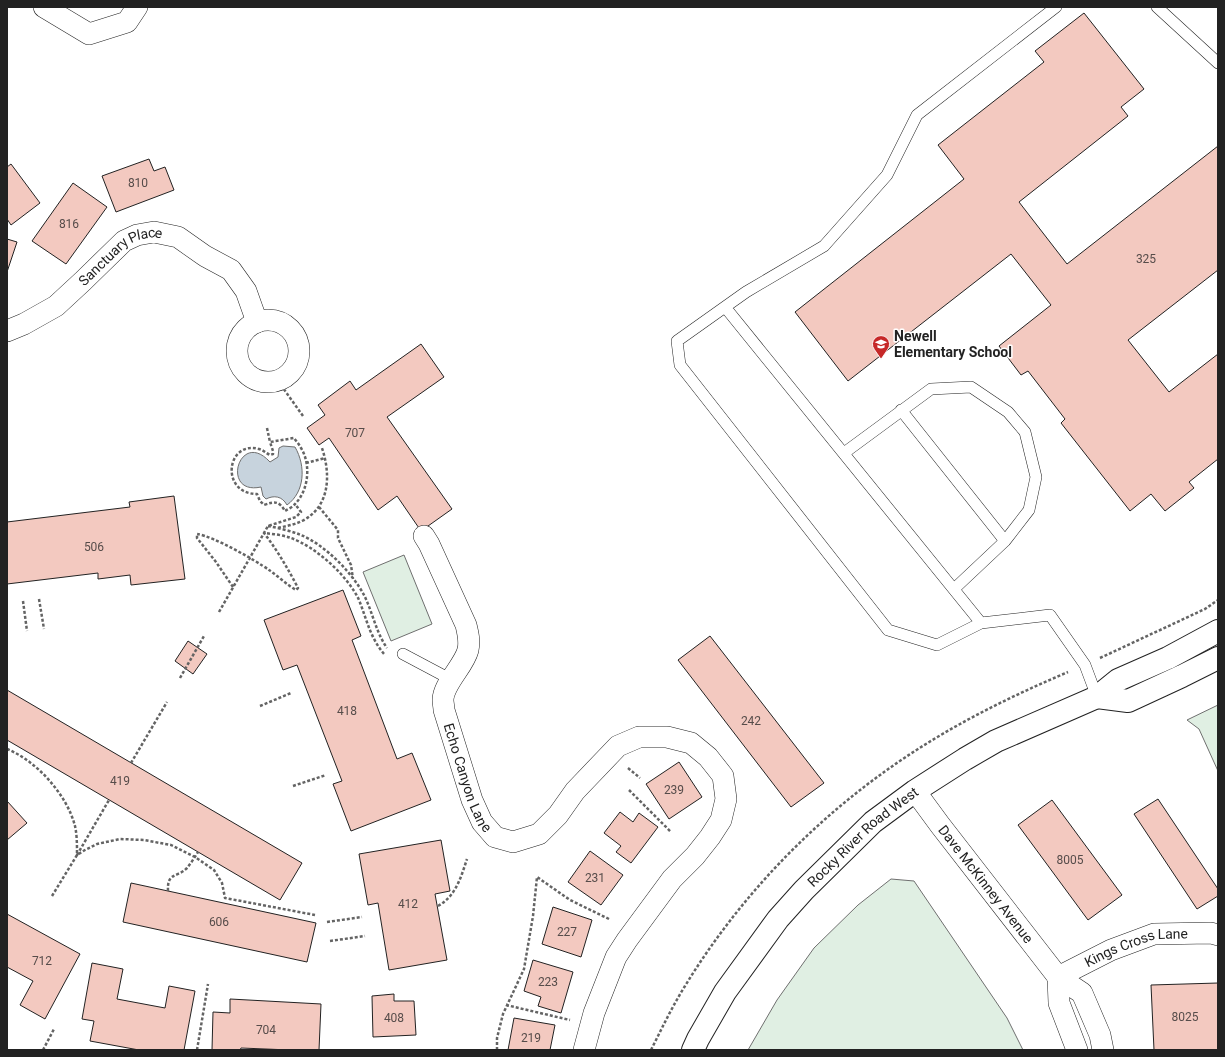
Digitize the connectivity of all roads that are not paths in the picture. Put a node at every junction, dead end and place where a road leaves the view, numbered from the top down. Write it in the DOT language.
graph roads {
  1 [pos="44,7"];
  2 [pos="137,7"];
  3 [pos="1056,7"];
  4 [pos="1157,7"];
  5 [pos="1218,63"];
  6 [pos="725,307"];
  7 [pos="258,322"];
  8 [pos="7,331"];
  9 [pos="901,410"];
  10 [pos="844,453"];
  11 [pos="424,536"];
  12 [pos="1005,541"];
  13 [pos="954,589"];
  14 [pos="982,623"];
  15 [pos="1218,631"];
  16 [pos="403,654"];
  17 [pos="1218,658"];
  18 [pos="452,680"];
  19 [pos="1097,697"];
  20 [pos="915,790"];
  21 [pos="1218,934"];
  22 [pos="1058,977"];
  23 [pos="584,1050"];
  24 [pos="693,1050"];
  25 [pos="1078,1050"];
  26 [pos="1103,1050"];
  1 -- 2 [label="street"];
  3 -- 6 [label="lane"];
  4 -- 5 [label="lane"];
  6 -- 10 [label="lane"];
  6 -- 14 [label="lane"];
  7 -- 7 [label="street"];
  7 -- 8 [label="street, Sanctuary Place"];
  9 -- 10 [label="lane"];
  9 -- 12 [label="lane"];
  9 -- 12 [label="lane"];
  10 -- 13 [label="lane"];
  11 -- 18 [label="street, Echo Canyon Lane"];
  12 -- 13 [label="lane"];
  13 -- 14 [label="lane"];
  14 -- 19 [label="lane"];
  15 -- 19 [label="street, Rocky River Road West"];
  16 -- 18 [label="lane"];
  17 -- 19 [label="street"];
  18 -- 23 [label="street, Echo Canyon Lane"];
  19 -- 20 [label="street, Rocky River Road West"];
  20 -- 22 [label="street, Dave McKinney Avenue"];
  20 -- 24 [label="street, Rocky River Road West"];
  21 -- 22 [label="street, Kings Cross Lane"];
  22 -- 25 [label="street"];
  22 -- 26 [label="street, Dave McKinney Avenue"];
}
